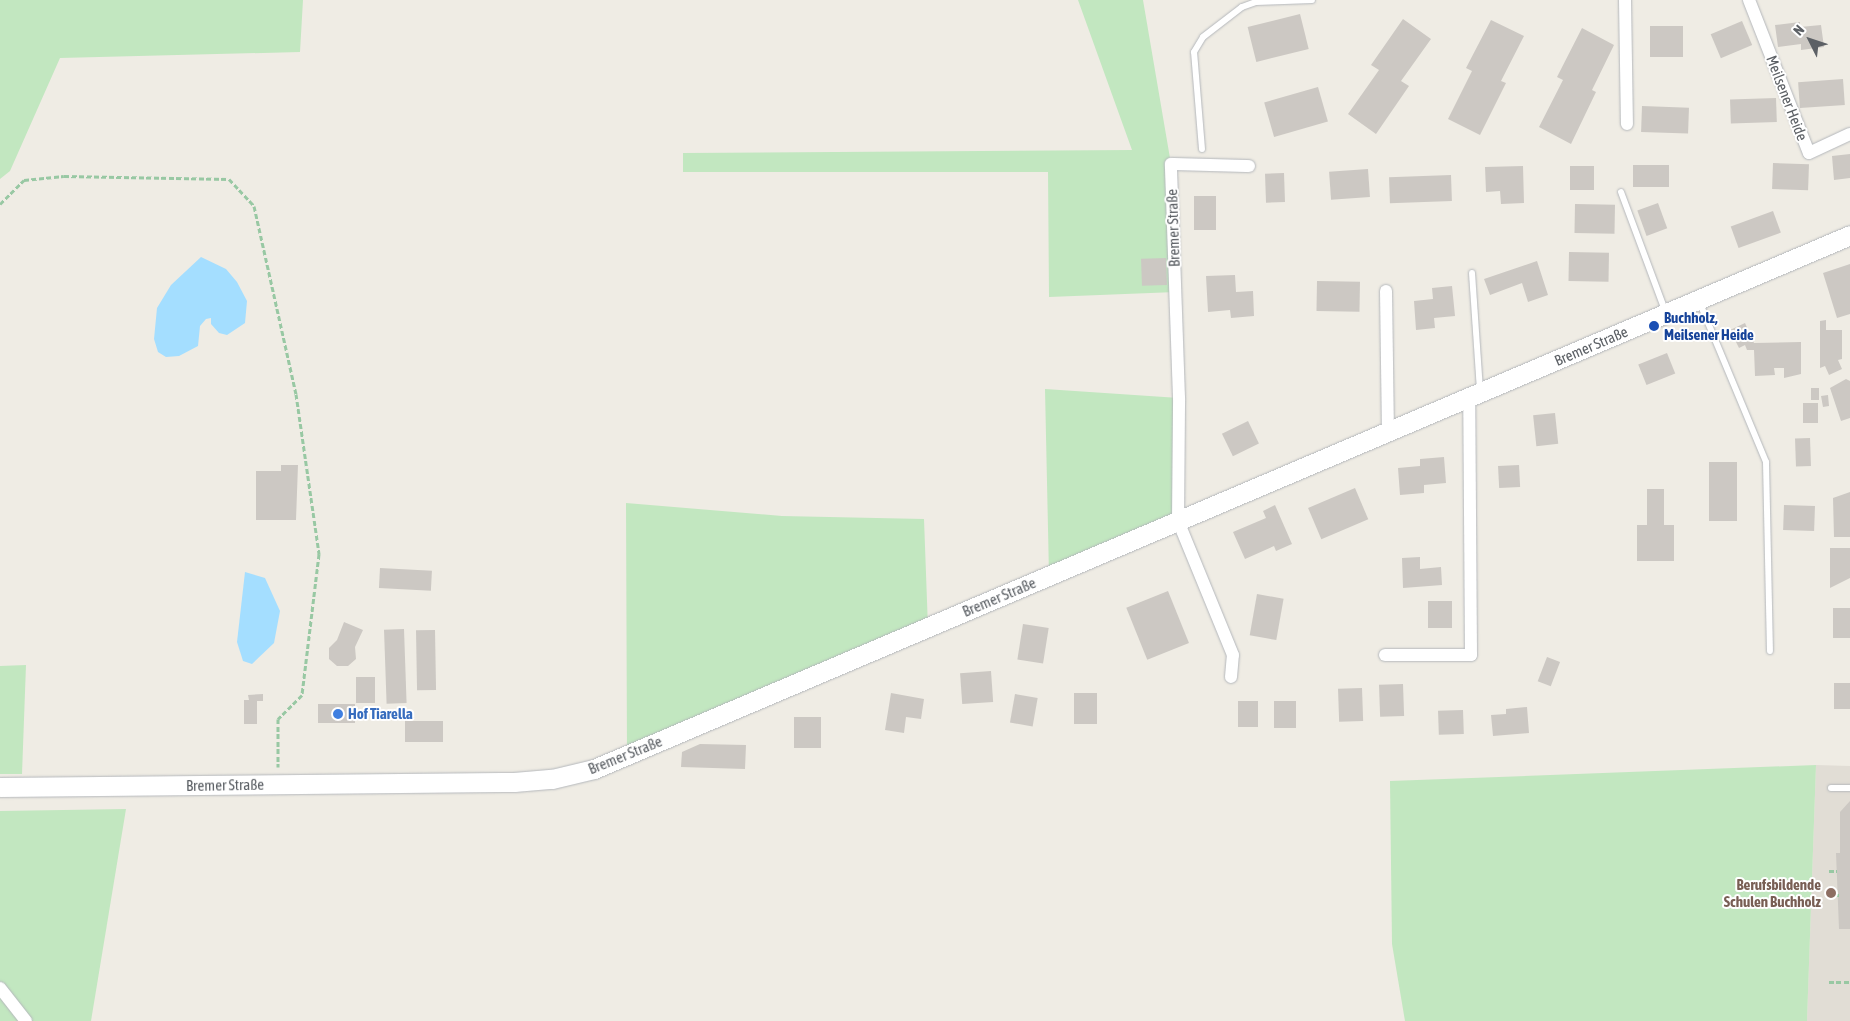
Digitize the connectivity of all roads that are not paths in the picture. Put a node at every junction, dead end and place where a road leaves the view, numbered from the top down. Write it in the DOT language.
graph roads {
  1 [pos="1312,0"];
  2 [pos="1625,0"];
  3 [pos="1749,0"];
  4 [pos="1627,124"];
  5 [pos="1850,134"];
  6 [pos="1202,149"];
  7 [pos="1249,166"];
  8 [pos="1621,192"];
  9 [pos="1850,235"];
  10 [pos="1472,273"];
  11 [pos="1386,292"];
  12 [pos="1698,300"];
  13 [pos="1666,314"];
  14 [pos="1475,396"];
  15 [pos="1388,432"];
  16 [pos="1178,521"];
  17 [pos="1770,651"];
  18 [pos="1385,654"];
  19 [pos="1231,677"];
  20 [pos="0,787"];
  21 [pos="1830,788"];
  22 [pos="1850,788"];
  23 [pos="0,988"];
  24 [pos="26,1021"];
  1 -- 6 [label="lane"];
  2 -- 4 [label="street"];
  3 -- 5 [label="street, Meilsener Heide"];
  7 -- 16 [label="street, Bremer Straße"];
  8 -- 13 [label="lane"];
  9 -- 12 [label="street, Bremer Straße"];
  10 -- 14 [label="lane"];
  11 -- 15 [label="street"];
  12 -- 13 [label="street, Bremer Straße"];
  12 -- 17 [label="lane"];
  13 -- 14 [label="street, Bremer Straße"];
  14 -- 15 [label="street, Bremer Straße"];
  14 -- 18 [label="street"];
  15 -- 16 [label="street, Bremer Straße"];
  16 -- 19 [label="street, Bremer Straße"];
  16 -- 20 [label="street, Bremer Straße"];
  21 -- 22 [label="lane"];
  23 -- 24 [label="street"];
}
